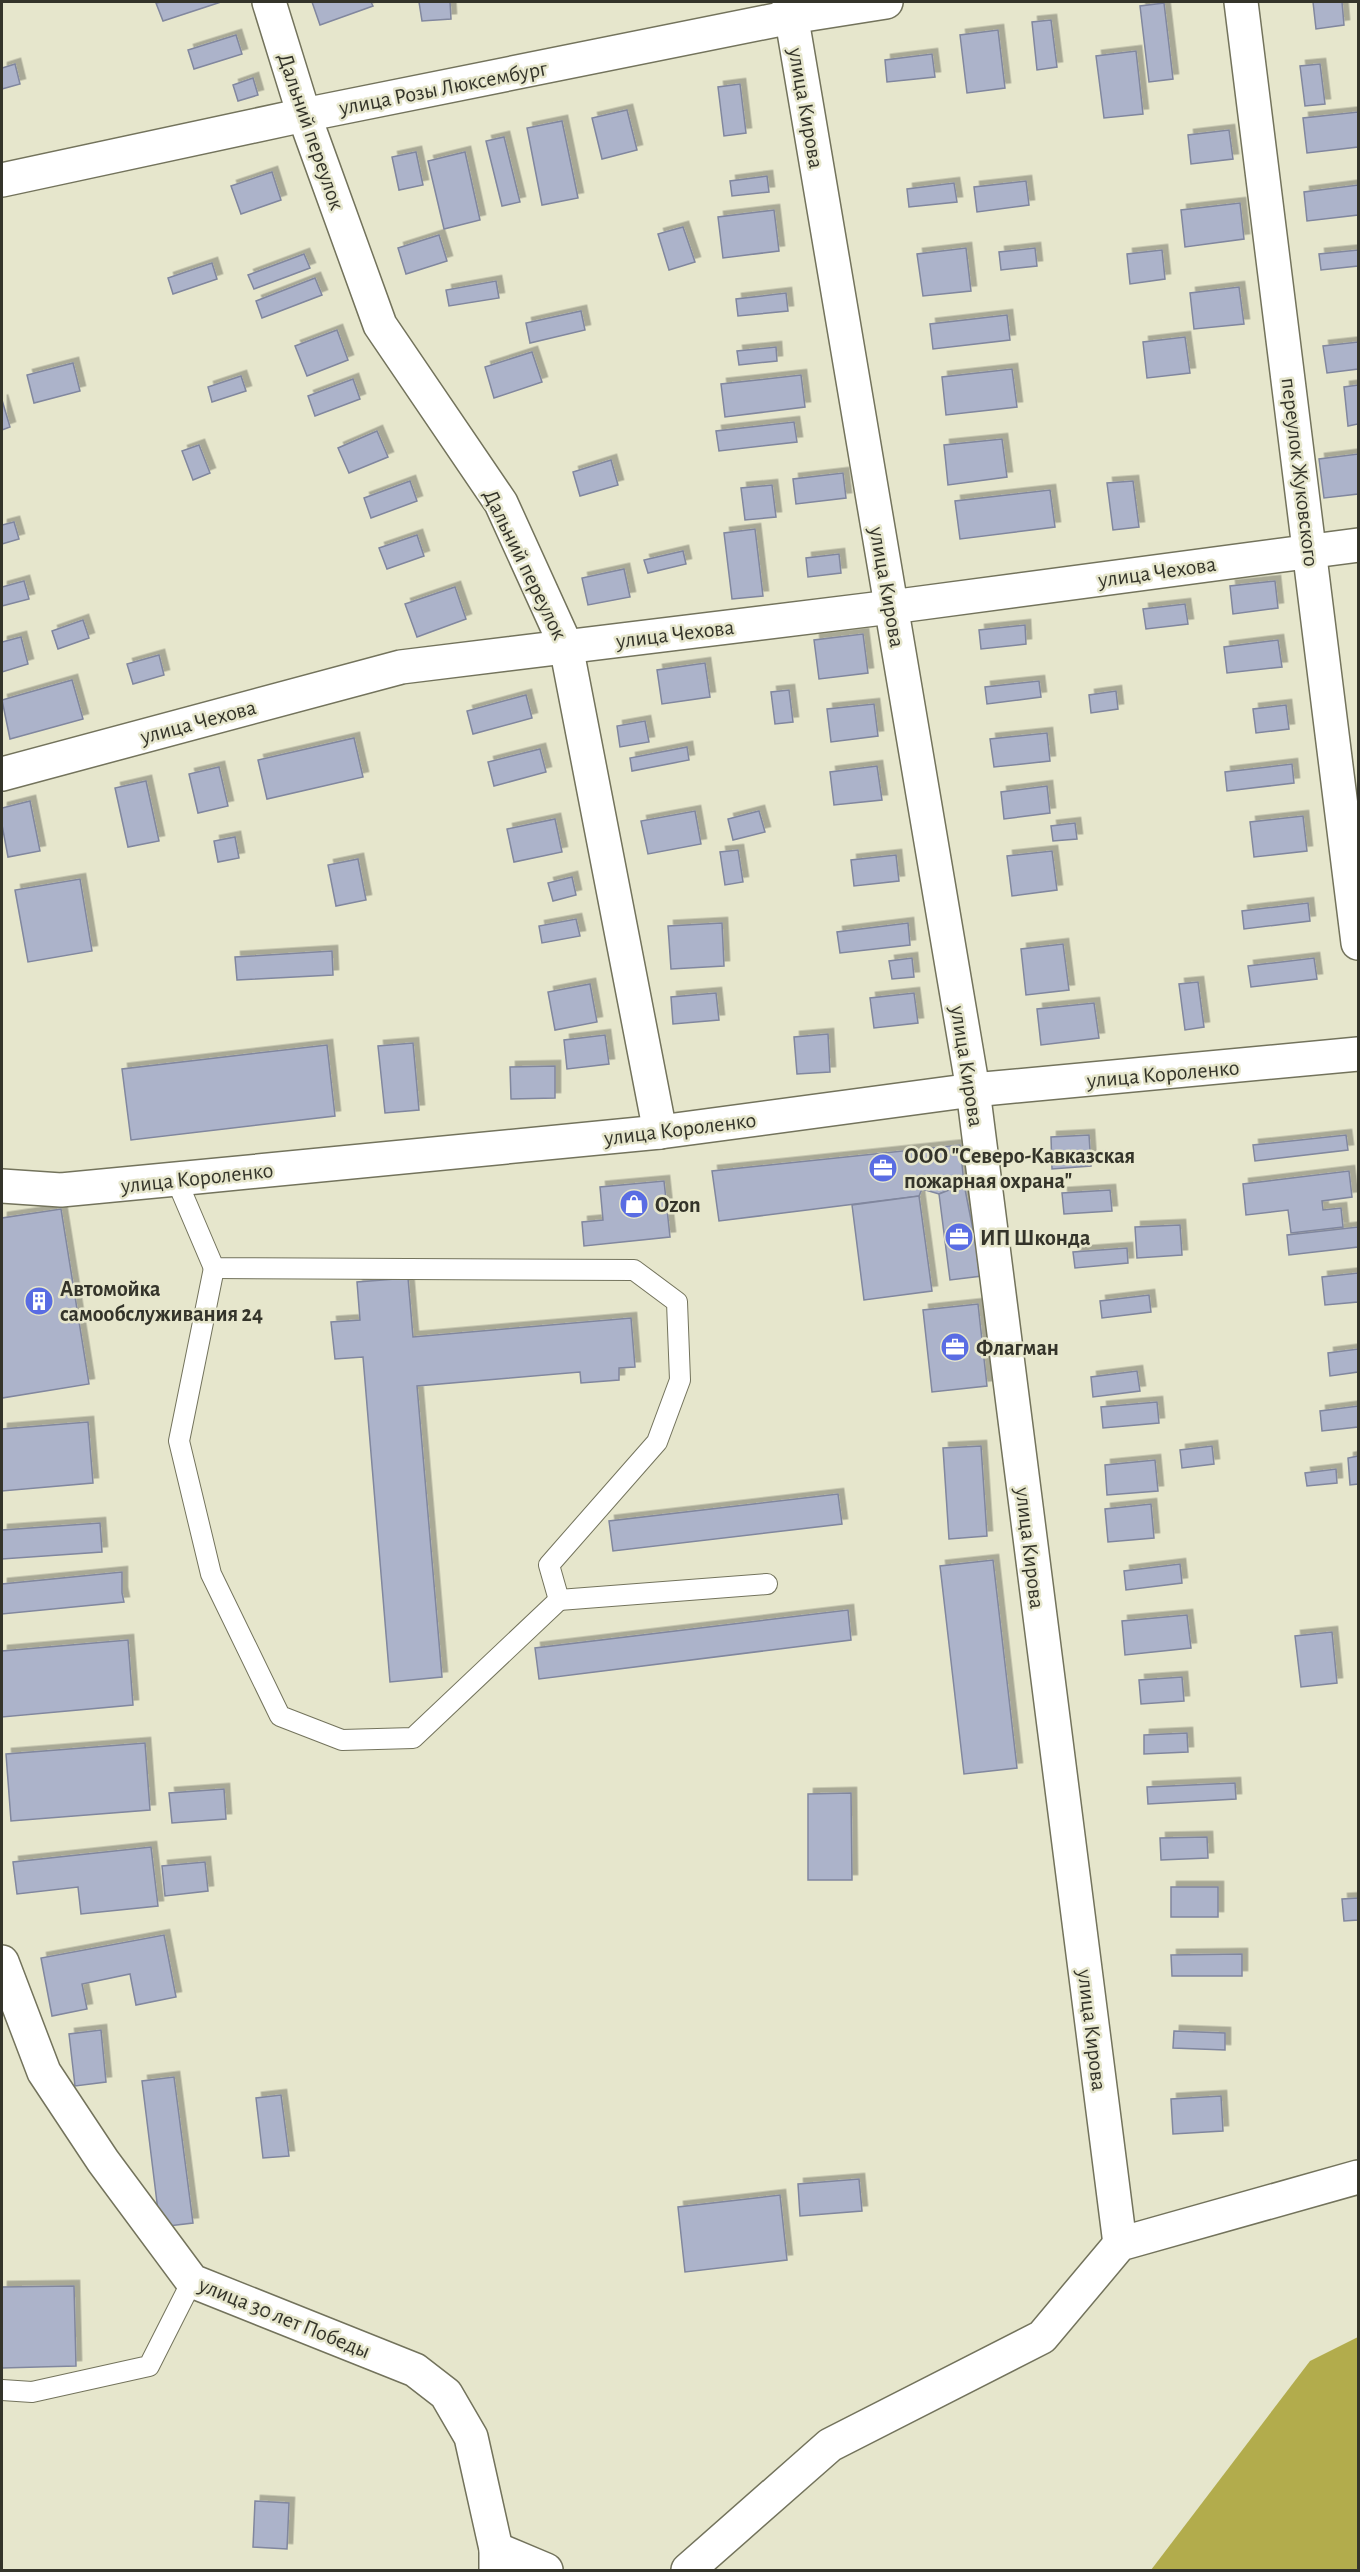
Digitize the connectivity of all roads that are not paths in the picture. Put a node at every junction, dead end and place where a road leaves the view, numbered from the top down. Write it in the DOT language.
graph roads {
  1 [pos="269,2"];
  2 [pos="885,2"];
  3 [pos="1241,2"];
  4 [pos="790,9"];
  5 [pos="304,115"];
  6 [pos="2,180"];
  7 [pos="1359,545"];
  8 [pos="1311,551"];
  9 [pos="891,607"];
  10 [pos="566,646"];
  11 [pos="2,774"];
  12 [pos="1359,944"];
  13 [pos="1359,1054"];
  14 [pos="973,1090"];
  15 [pos="660,1132"];
  16 [pos="176,1179"];
  17 [pos="2,1186"];
  18 [pos="214,1268"];
  19 [pos="767,1584"];
  20 [pos="559,1600"];
  21 [pos="2,1962"];
  22 [pos="1359,2177"];
  23 [pos="1120,2244"];
  24 [pos="192,2281"];
  25 [pos="2,2390"];
  26 [pos="496,2560"];
  27 [pos="546,2571"];
  28 [pos="688,2571"];
  1 -- 5 [label="street, Дальний переулок"];
  2 -- 4 [label="street, улица Розы Люксембург"];
  3 -- 8 [label="street, переулок Жуковского"];
  4 -- 5 [label="street, улица Розы Люксембург"];
  4 -- 9 [label="street, улица Кирова"];
  5 -- 6 [label="street, улица Розы Люксембург"];
  5 -- 10 [label="street, Дальний переулок"];
  7 -- 8 [label="street, улица Чехова"];
  8 -- 9 [label="street, улица Чехова"];
  8 -- 12 [label="street, переулок Жуковского"];
  9 -- 10 [label="street, улица Чехова"];
  9 -- 14 [label="street, улица Кирова"];
  10 -- 11 [label="street, улица Чехова"];
  10 -- 15 [label="street, Дальний переулок"];
  13 -- 14 [label="street, улица Короленко"];
  14 -- 15 [label="street, улица Короленко"];
  14 -- 23 [label="street, улица Кирова"];
  15 -- 16 [label="street, улица Короленко"];
  16 -- 17 [label="street, улица Короленко"];
  16 -- 18 [label="lane"];
  18 -- 20 [label="lane"];
  18 -- 20 [label="lane"];
  19 -- 20 [label="lane"];
  21 -- 24 [label="street, улица 30 лет Победы"];
  22 -- 23 [label="street"];
  23 -- 28 [label="street"];
  24 -- 25 [label="lane"];
  24 -- 26 [label="street, улица 30 лет Победы"];
  26 -- 27 [label="street"];
}
